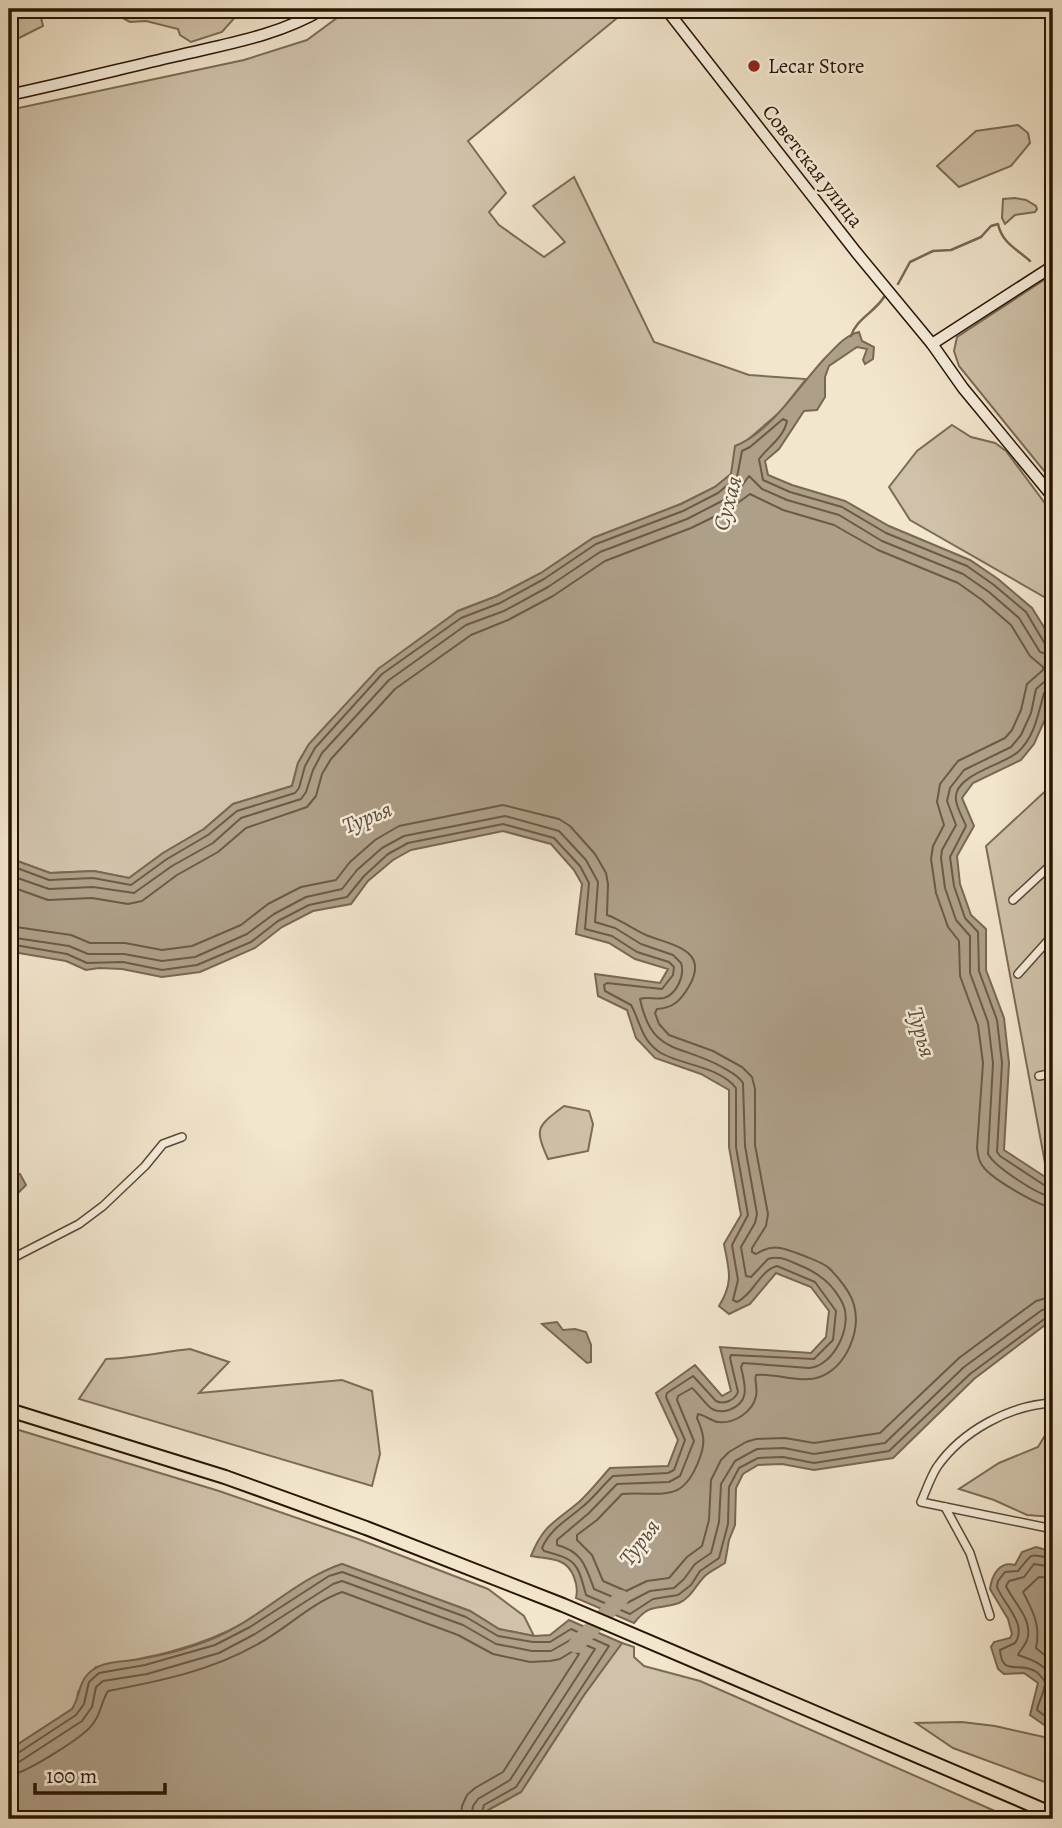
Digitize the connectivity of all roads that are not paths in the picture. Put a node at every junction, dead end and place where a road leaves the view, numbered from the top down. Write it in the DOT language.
graph roads {
  1 [pos="323,9"];
  2 [pos="666,9"];
  3 [pos="9,95"];
  4 [pos="1053,266"];
  5 [pos="932,344"];
  6 [pos="1053,497"];
  7 [pos="1053,863"];
  8 [pos="1013,900"];
  9 [pos="1053,935"];
  10 [pos="1018,974"];
  11 [pos="1053,1073"];
  12 [pos="1039,1076"];
  13 [pos="182,1138"];
  14 [pos="9,1260"];
  15 [pos="1053,1403"];
  16 [pos="9,1410"];
  17 [pos="945,1507"];
  18 [pos="1053,1530"];
  19 [pos="990,1616"];
  20 [pos="1053,1814"];
  1 -- 3 [label="main road"];
  2 -- 5 [label="main road, Советская улица"];
  4 -- 5 [label="main road"];
  5 -- 6 [label="main road, Советская улица"];
  7 -- 8 [label="street"];
  9 -- 10 [label="street"];
  11 -- 12 [label="street"];
  13 -- 14 [label="street"];
  15 -- 17 [label="street"];
  16 -- 20 [label="highway"];
  17 -- 18 [label="street"];
  17 -- 19 [label="street"];
}
